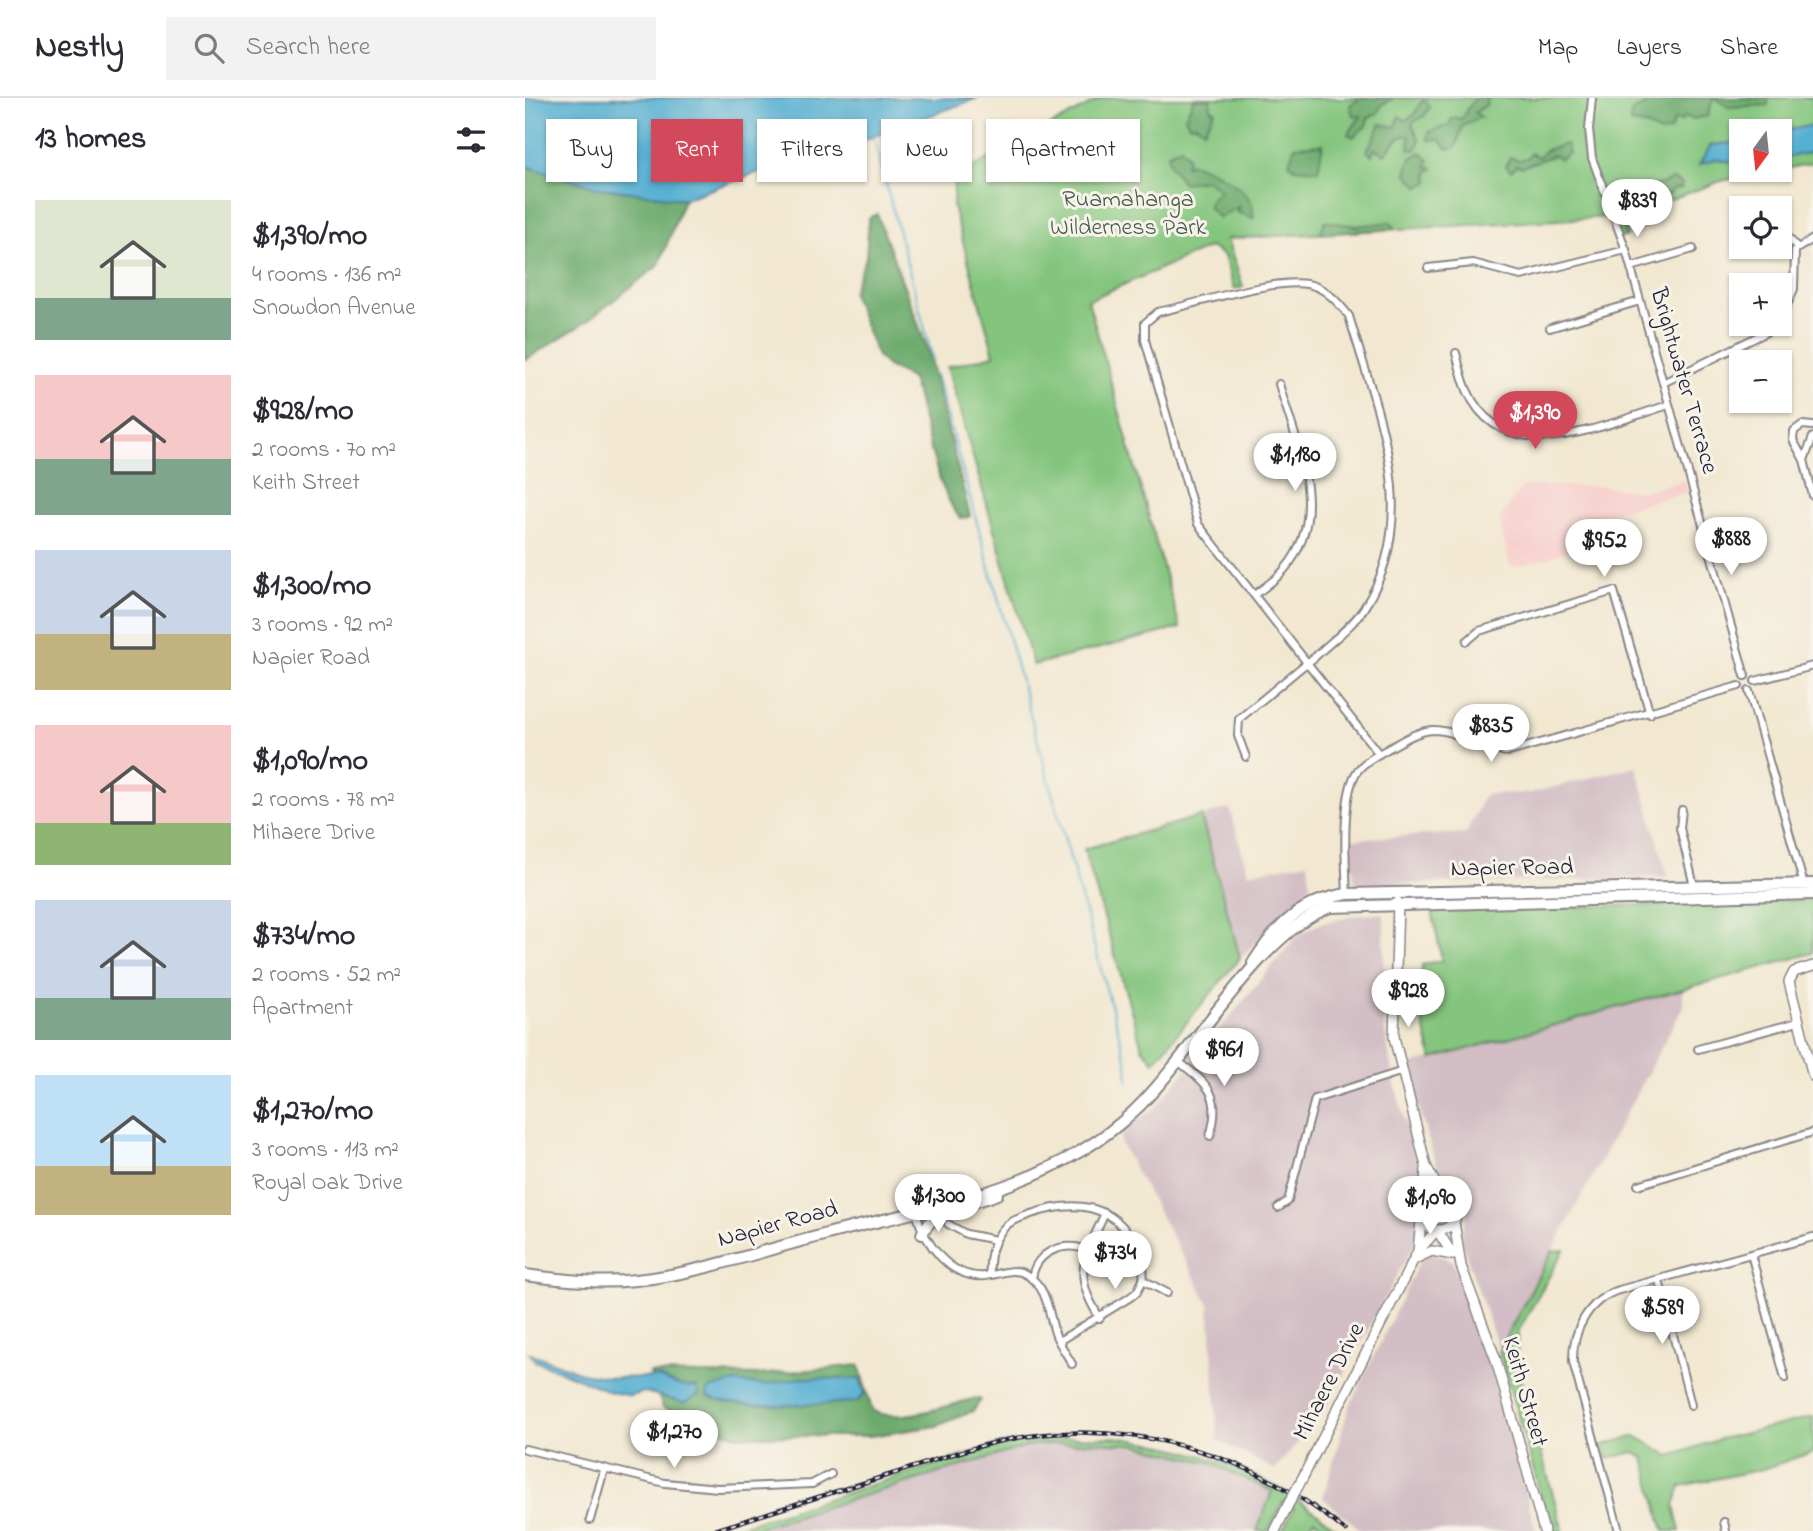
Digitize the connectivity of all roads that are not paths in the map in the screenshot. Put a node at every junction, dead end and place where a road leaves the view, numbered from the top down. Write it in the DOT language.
graph roads {
  1 [pos="1592,98"];
  2 [pos="1813,239"];
  3 [pos="1792,242"];
  4 [pos="1797,247"];
  5 [pos="1693,249"];
  6 [pos="1626,250"];
  7 [pos="1631,267"];
  8 [pos="1428,268"];
  9 [pos="1792,293"];
  10 [pos="1640,301"];
  11 [pos="1550,328"];
  12 [pos="1759,336"];
  13 [pos="1456,353"];
  14 [pos="1663,383"];
  15 [pos="1279,384"];
  16 [pos="1669,405"];
  17 [pos="1813,426"];
  18 [pos="1813,437"];
  19 [pos="1804,460"];
  20 [pos="1813,495"];
  21 [pos="1255,595"];
  22 [pos="1468,641"];
  23 [pos="1306,664"];
  24 [pos="1813,666"];
  25 [pos="1745,676"];
  26 [pos="1755,681"];
  27 [pos="1739,686"];
  28 [pos="1749,691"];
  29 [pos="1650,714"];
  30 [pos="1380,754"];
  31 [pos="1246,757"];
  32 [pos="1682,810"];
  33 [pos="1694,886"];
  34 [pos="1808,889"];
  35 [pos="1621,893"];
  36 [pos="1398,898"];
  37 [pos="1347,900"];
  38 [pos="1813,966"];
  39 [pos="1798,1022"];
  40 [pos="1698,1049"];
  41 [pos="1810,1056"];
  42 [pos="1179,1062"];
  43 [pos="1400,1072"];
  44 [pos="1813,1076"];
  45 [pos="1813,1132"];
  46 [pos="1210,1136"];
  47 [pos="1426,1167"];
  48 [pos="1017,1182"];
  49 [pos="1638,1185"];
  50 [pos="1440,1192"];
  51 [pos="1424,1197"];
  52 [pos="1278,1208"];
  53 [pos="916,1210"];
  54 [pos="1105,1213"];
  55 [pos="1421,1221"];
  56 [pos="1454,1222"];
  57 [pos="948,1224"];
  58 [pos="1437,1230"];
  59 [pos="922,1234"];
  60 [pos="1813,1237"];
  61 [pos="996,1240"];
  62 [pos="1089,1251"];
  63 [pos="1418,1251"];
  64 [pos="1751,1254"];
  65 [pos="1453,1255"];
  66 [pos="1413,1261"];
  67 [pos="1461,1266"];
  68 [pos="525,1275"];
  69 [pos="990,1275"];
  70 [pos="1032,1279"];
  71 [pos="1143,1280"];
  72 [pos="1659,1280"];
  73 [pos="1167,1293"];
  74 [pos="1100,1318"];
  75 [pos="1059,1341"];
  76 [pos="1072,1364"];
  77 [pos="1785,1378"];
  78 [pos="1691,1405"];
  79 [pos="525,1449"];
  80 [pos="604,1470"];
  81 [pos="831,1474"];
  82 [pos="590,1520"];
  83 [pos="1724,1522"];
  84 [pos="1275,1531"];
  85 [pos="1544,1531"];
  86 [pos="1619,1531"];
  87 [pos="1726,1531"];
  1 -- 6 [label="street, Brightwater Terrace"];
  2 -- 4 [label="street"];
  3 -- 4 [label="street"];
  4 -- 9 [label="street"];
  5 -- 7 [label="street"];
  6 -- 7 [label="street, Brightwater Terrace"];
  6 -- 8 [label="street"];
  7 -- 10 [label="street, Brightwater Terrace"];
  10 -- 11 [label="street"];
  10 -- 14 [label="street, Brightwater Terrace"];
  12 -- 14 [label="street"];
  13 -- 16 [label="street"];
  14 -- 16 [label="street, Brightwater Terrace"];
  15 -- 21 [label="street"];
  16 -- 25 [label="street, Brightwater Terrace"];
  17 -- 19 [label="street"];
  18 -- 19 [label="street"];
  19 -- 20 [label="street"];
  21 -- 23 [label="street"];
  21 -- 23 [label="street"];
  22 -- 29 [label="street"];
  23 -- 30 [label="street"];
  23 -- 31 [label="street"];
  24 -- 26 [label="street"];
  25 -- 26 [label="street"];
  25 -- 27 [label="street"];
  26 -- 28 [label="street"];
  27 -- 28 [label="street"];
  27 -- 29 [label="street"];
  28 -- 34 [label="street"];
  29 -- 30 [label="street"];
  30 -- 37 [label="street"];
  32 -- 33 [label="street"];
  33 -- 34 [label="highway, Napier Road"];
  33 -- 35 [label="highway, Napier Road"];
  34 -- 35 [label="highway, Napier Road"];
  35 -- 36 [label="highway, Napier Road"];
  36 -- 37 [label="highway, Napier Road"];
  36 -- 43 [label="main road"];
  37 -- 42 [label="highway, Napier Road"];
  38 -- 39 [label="main road"];
  39 -- 40 [label="street"];
  39 -- 41 [label="main road"];
  41 -- 44 [label="main road"];
  42 -- 46 [label="street"];
  42 -- 48 [label="highway, Napier Road"];
  43 -- 47 [label="main road"];
  43 -- 52 [label="street"];
  45 -- 49 [label="street"];
  47 -- 50 [label="main road"];
  47 -- 51 [label="main road"];
  48 -- 53 [label="highway, Napier Road"];
  48 -- 59 [label="highway"];
  50 -- 51 [label="main road"];
  50 -- 56 [label="main road"];
  51 -- 55 [label="main road"];
  53 -- 59 [label="street"];
  53 -- 68 [label="highway, Napier Road"];
  54 -- 61 [label="street"];
  54 -- 62 [label="street"];
  54 -- 71 [label="street"];
  55 -- 58 [label="main road"];
  55 -- 63 [label="main road, Mihaere Drive"];
  56 -- 58 [label="main road"];
  56 -- 67 [label="main road, Keith Street"];
  57 -- 61 [label="street"];
  58 -- 63 [label="main road, Mihaere Drive"];
  58 -- 65 [label="main road, Keith Street"];
  59 -- 69 [label="street"];
  60 -- 64 [label="street"];
  61 -- 69 [label="street"];
  62 -- 70 [label="street"];
  62 -- 74 [label="street"];
  63 -- 66 [label="main road, Mihaere Drive"];
  64 -- 72 [label="street"];
  64 -- 77 [label="street"];
  65 -- 66 [label="main road"];
  65 -- 67 [label="main road, Keith Street"];
  66 -- 84 [label="main road, Mihaere Drive, bridge"];
  67 -- 85 [label="main road, Keith Street"];
  69 -- 70 [label="street"];
  70 -- 75 [label="street"];
  71 -- 73 [label="street"];
  71 -- 74 [label="street"];
  72 -- 78 [label="street"];
  72 -- 86 [label="street"];
  74 -- 75 [label="street"];
  75 -- 76 [label="street"];
  79 -- 80 [label="street"];
  80 -- 81 [label="street"];
  80 -- 82 [label="street"];
  83 -- 87 [label="street"];
}
